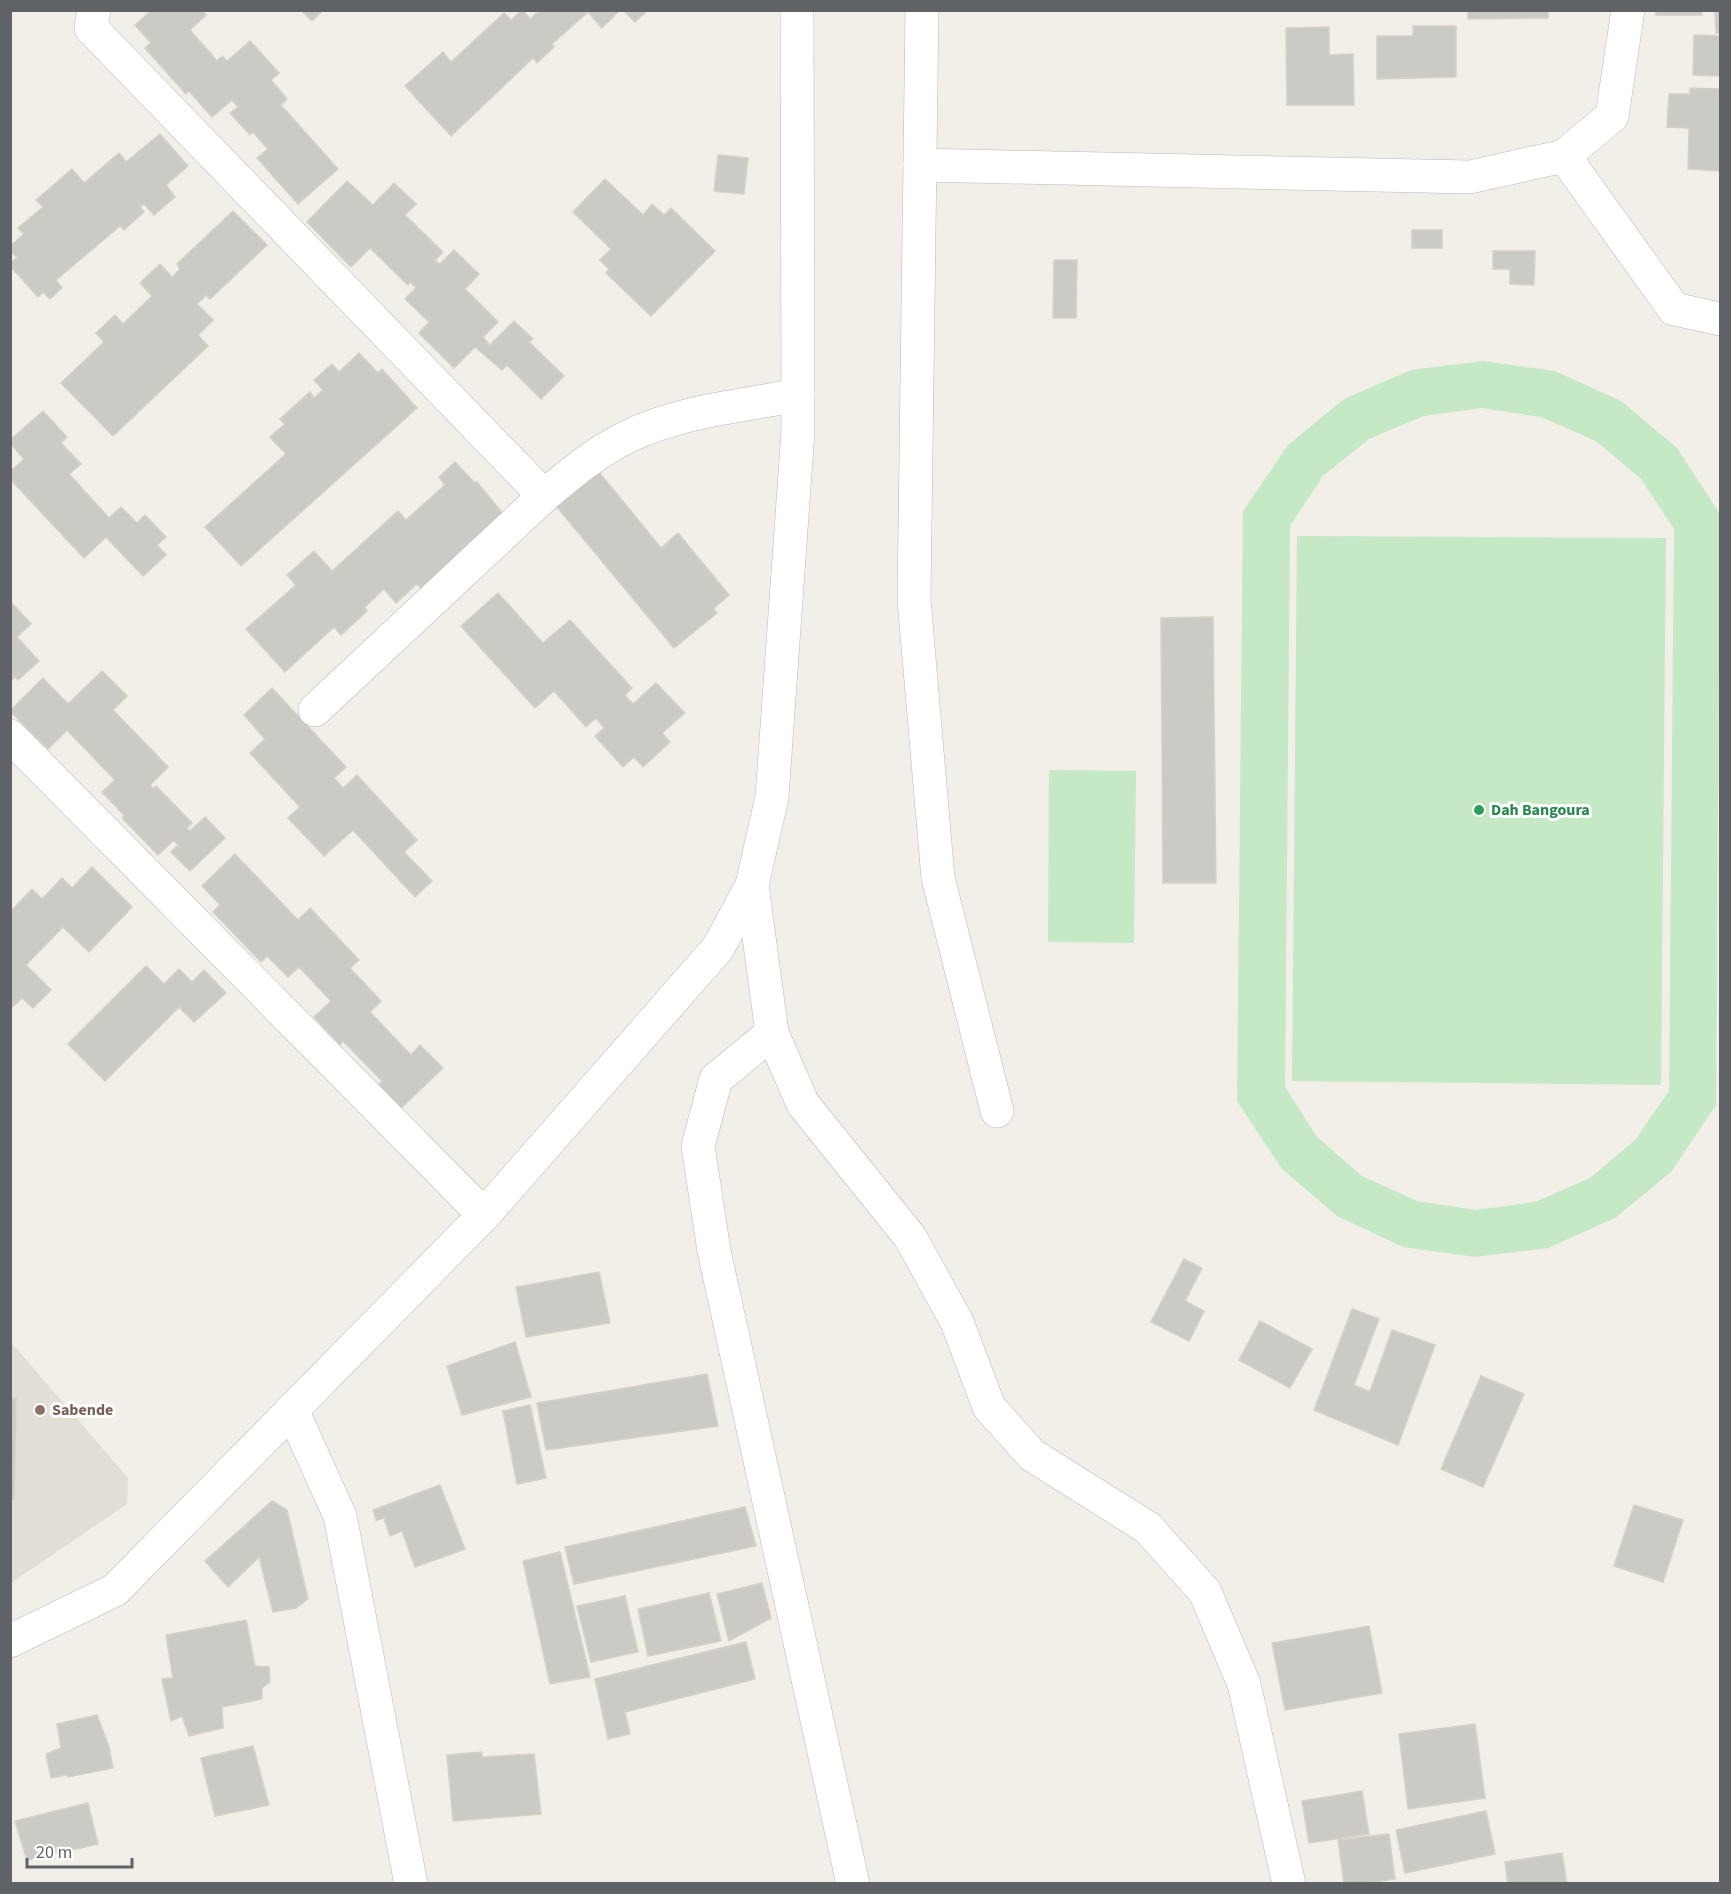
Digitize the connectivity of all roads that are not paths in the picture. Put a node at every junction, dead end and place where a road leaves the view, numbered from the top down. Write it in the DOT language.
graph roads {
  1 [pos="94,10"];
  2 [pos="797,10"];
  3 [pos="922,10"];
  4 [pos="1628,10"];
  5 [pos="1564,156"];
  6 [pos="920,165"];
  7 [pos="1720,319"];
  8 [pos="798,395"];
  9 [pos="544,496"];
  10 [pos="315,710"];
  11 [pos="10,736"];
  12 [pos="752,885"];
  13 [pos="772,1032"];
  14 [pos="997,1111"];
  15 [pos="484,1215"];
  16 [pos="292,1410"];
  17 [pos="10,1641"];
  18 [pos="411,1884"];
  19 [pos="853,1884"];
  20 [pos="1289,1884"];
  1 -- 9 [label="street"];
  2 -- 8 [label="street"];
  3 -- 6 [label="street"];
  4 -- 5 [label="street"];
  5 -- 6 [label="street"];
  5 -- 7 [label="street"];
  6 -- 14 [label="street"];
  8 -- 9 [label="street"];
  8 -- 12 [label="street"];
  9 -- 10 [label="street"];
  11 -- 15 [label="street"];
  12 -- 13 [label="street"];
  12 -- 15 [label="street"];
  13 -- 19 [label="street"];
  13 -- 20 [label="street"];
  15 -- 16 [label="street"];
  16 -- 17 [label="street"];
  16 -- 18 [label="street"];
}
